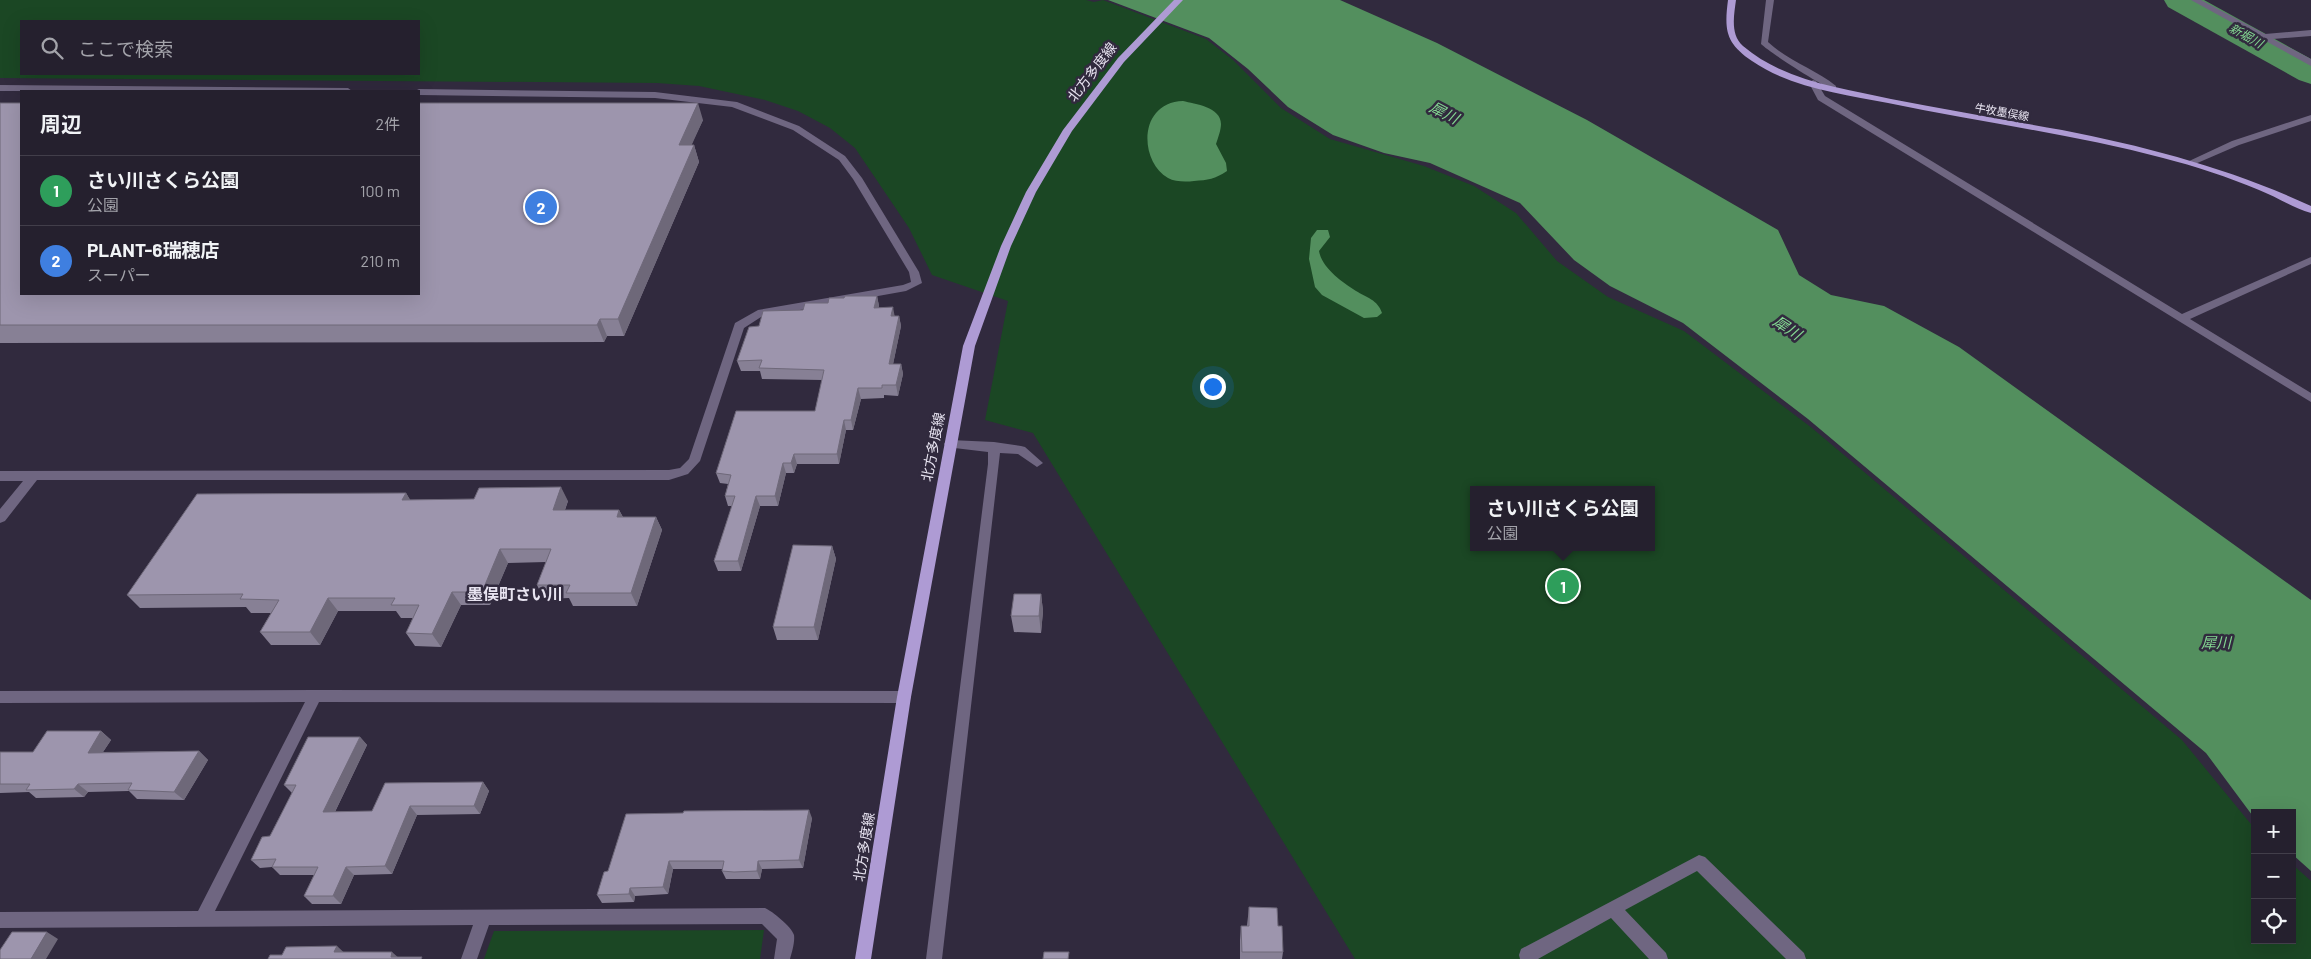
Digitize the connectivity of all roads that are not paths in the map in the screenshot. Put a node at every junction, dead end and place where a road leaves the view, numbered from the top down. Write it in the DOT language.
graph roads {
  1 [pos="1179,0"];
  2 [pos="1732,0"];
  3 [pos="1770,0"];
  4 [pos="2195,0"];
  5 [pos="2311,33"];
  6 [pos="2263,37"];
  7 [pos="2311,63"];
  8 [pos="1813,83"];
  9 [pos="0,88"];
  10 [pos="1832,88"];
  11 [pos="232,90"];
  12 [pos="420,92"];
  13 [pos="2311,118"];
  14 [pos="2192,162"];
  15 [pos="2311,210"];
  16 [pos="2311,260"];
  17 [pos="2182,318"];
  18 [pos="2311,398"];
  19 [pos="950,444"];
  20 [pos="994,446"];
  21 [pos="1037,463"];
  22 [pos="0,476"];
  23 [pos="34,476"];
  24 [pos="0,518"];
  25 [pos="314,696"];
  26 [pos="0,697"];
  27 [pos="904,697"];
  28 [pos="1612,908"];
  29 [pos="484,917"];
  30 [pos="0,920"];
  31 [pos="202,920"];
  32 [pos="469,959"];
  33 [pos="782,959"];
  34 [pos="863,959"];
  35 [pos="934,959"];
  36 [pos="1530,959"];
  37 [pos="1660,959"];
  38 [pos="1798,959"];
  1 -- 19 [label="main road, 北方多度線"];
  2 -- 8 [label="main road, 牛牧墨俣線"];
  3 -- 10 [label="street"];
  4 -- 6 [label="street"];
  5 -- 6 [label="street"];
  6 -- 7 [label="street"];
  8 -- 10 [label="main road, 牛牧墨俣線"];
  8 -- 17 [label="street"];
  9 -- 11 [label="street"];
  10 -- 14 [label="main road, 牛牧墨俣線"];
  12 -- 23 [label="street"];
  13 -- 14 [label="street"];
  14 -- 15 [label="main road, 牛牧墨俣線"];
  16 -- 17 [label="street"];
  17 -- 18 [label="street"];
  19 -- 20 [label="street"];
  19 -- 27 [label="main road, 北方多度線"];
  20 -- 21 [label="street"];
  20 -- 35 [label="street"];
  22 -- 23 [label="street"];
  23 -- 24 [label="street"];
  25 -- 26 [label="street"];
  25 -- 27 [label="street"];
  25 -- 31 [label="street"];
  27 -- 34 [label="main road, 北方多度線"];
  28 -- 36 [label="street"];
  28 -- 37 [label="street"];
  28 -- 38 [label="street"];
  29 -- 31 [label="street"];
  29 -- 32 [label="street"];
  29 -- 33 [label="street"];
  30 -- 31 [label="street"];
}
